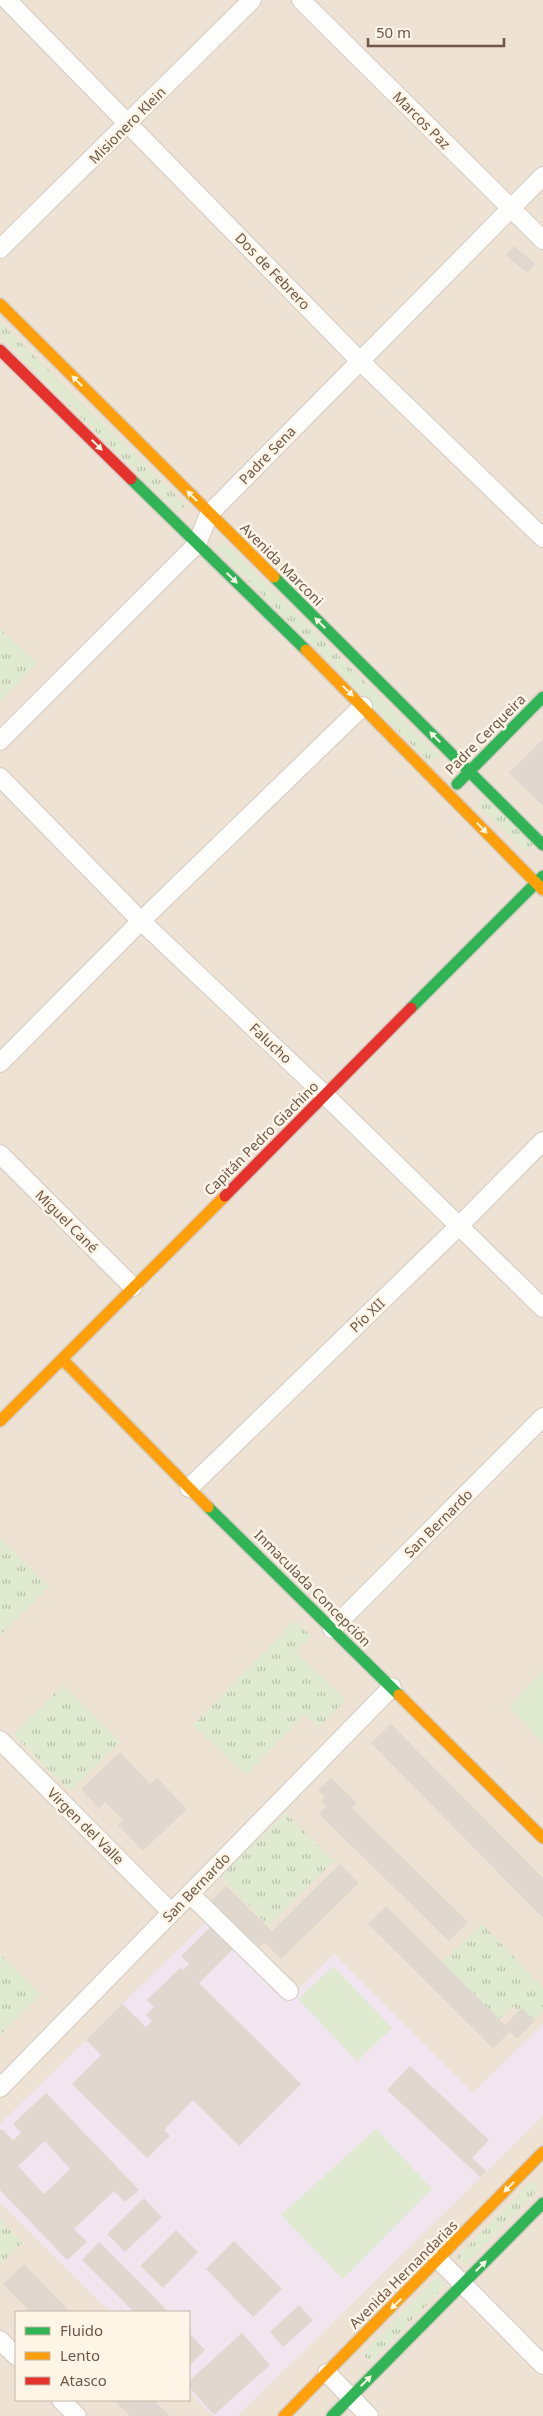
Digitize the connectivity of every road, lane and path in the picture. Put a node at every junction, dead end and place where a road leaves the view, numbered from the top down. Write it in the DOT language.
graph roads {
  1 [pos="7,0"];
  2 [pos="252,0"];
  3 [pos="301,0"];
  4 [pos="130,123"];
  5 [pos="543,176"];
  6 [pos="511,208"];
  7 [pos="543,240"];
  8 [pos="0,249"];
  9 [pos="0,304"];
  10 [pos="0,350"];
  11 [pos="360,360"];
  12 [pos="209,514"];
  13 [pos="543,538"];
  14 [pos="197,544"];
  15 [pos="543,697"];
  16 [pos="363,706"];
  17 [pos="0,741"];
  18 [pos="470,772"];
  19 [pos="0,776"];
  20 [pos="449,793"];
  21 [pos="543,845"];
  22 [pos="541,883"];
  23 [pos="142,921"];
  24 [pos="0,1063"];
  25 [pos="325,1095"];
  26 [pos="543,1141"];
  27 [pos="0,1154"];
  28 [pos="460,1225"];
  29 [pos="133,1287"];
  30 [pos="543,1308"];
  31 [pos="62,1359"];
  32 [pos="543,1417"];
  33 [pos="0,1421"];
  34 [pos="189,1488"];
  35 [pos="332,1629"];
  36 [pos="392,1687"];
  37 [pos="0,1740"];
  38 [pos="543,1838"];
  39 [pos="190,1894"];
  40 [pos="172,1912"];
  41 [pos="288,1991"];
  42 [pos="0,2088"];
  43 [pos="543,2153"];
  44 [pos="543,2203"];
  45 [pos="439,2260"];
  46 [pos="463,2284"];
  47 [pos="0,2340"];
  48 [pos="15,2355"];
  49 [pos="543,2366"];
  50 [pos="327,2373"];
  51 [pos="350,2397"];
  52 [pos="62,2401"];
  53 [pos="78,2416"];
  54 [pos="284,2416"];
  55 [pos="332,2416"];
  56 [pos="369,2416"];
  1 -- 4 [label="street, Dos de Febrero"];
  2 -- 4 [label="street, Misionero Klein"];
  3 -- 6 [label="street, Marcos Paz"];
  4 -- 8 [label="street, Misionero Klein"];
  4 -- 11 [label="street, Dos de Febrero"];
  5 -- 6 [label="street, Padre Sena"];
  6 -- 7 [label="street, Marcos Paz"];
  6 -- 11 [label="street, Padre Sena"];
  12 -- 9 [label="main road, Avenida Marconi, one-way"];
  10 -- 14 [label="main road, one-way"];
  11 -- 12 [label="street, Padre Sena"];
  11 -- 13 [label="street, Dos de Febrero"];
  12 -- 14 [label="street, Padre Sena"];
  18 -- 12 [label="main road, Avenida Marconi, one-way"];
  14 -- 16 [label="main road, one-way"];
  14 -- 17 [label="street, Padre Sena"];
  15 -- 18 [label="main road, Padre Cerqueira"];
  16 -- 20 [label="main road"];
  16 -- 23 [label="street"];
  18 -- 20 [label="main road, Padre Cerqueira"];
  18 -- 21 [label="main road, Avenida Marconi"];
  19 -- 23 [label="street, Falucho"];
  20 -- 22 [label="main road, one-way"];
  22 -- 25 [label="main road, Capitán Pedro Giachino"];
  23 -- 24 [label="street"];
  23 -- 25 [label="street, Falucho"];
  25 -- 28 [label="street, Falucho"];
  25 -- 29 [label="main road, Capitán Pedro Giachino"];
  26 -- 28 [label="street, Pío XII"];
  27 -- 29 [label="street, Miguel Cané"];
  28 -- 30 [label="street, Falucho"];
  28 -- 34 [label="street, Pío XII"];
  29 -- 31 [label="main road, Capitán Pedro Giachino"];
  31 -- 33 [label="main road, Capitán Pedro Giachino"];
  31 -- 34 [label="main road, Inmaculada Concepción"];
  32 -- 35 [label="street, San Bernardo"];
  34 -- 35 [label="main road, Inmaculada Concepción"];
  35 -- 36 [label="main road, Inmaculada Concepción"];
  36 -- 38 [label="main road, Inmaculada Concepción"];
  36 -- 39 [label="street, San Bernardo"];
  37 -- 40 [label="street, Virgen del Valle"];
  39 -- 40 [label="street, San Bernardo"];
  39 -- 41 [label="street"];
  40 -- 42 [label="street, San Bernardo"];
  43 -- 45 [label="main road, Avenida Hernandarias, one-way"];
  46 -- 44 [label="main road, one-way"];
  45 -- 46 [label="street"];
  45 -- 50 [label="main road, Avenida Hernandarias, one-way"];
  46 -- 49 [label="street"];
  51 -- 46 [label="main road, one-way"];
  47 -- 48 [label="street"];
  50 -- 51 [label="street"];
  50 -- 54 [label="main road, Avenida Hernandarias"];
  51 -- 55 [label="main road"];
  51 -- 56 [label="street"];
  52 -- 53 [label="street"];
}
